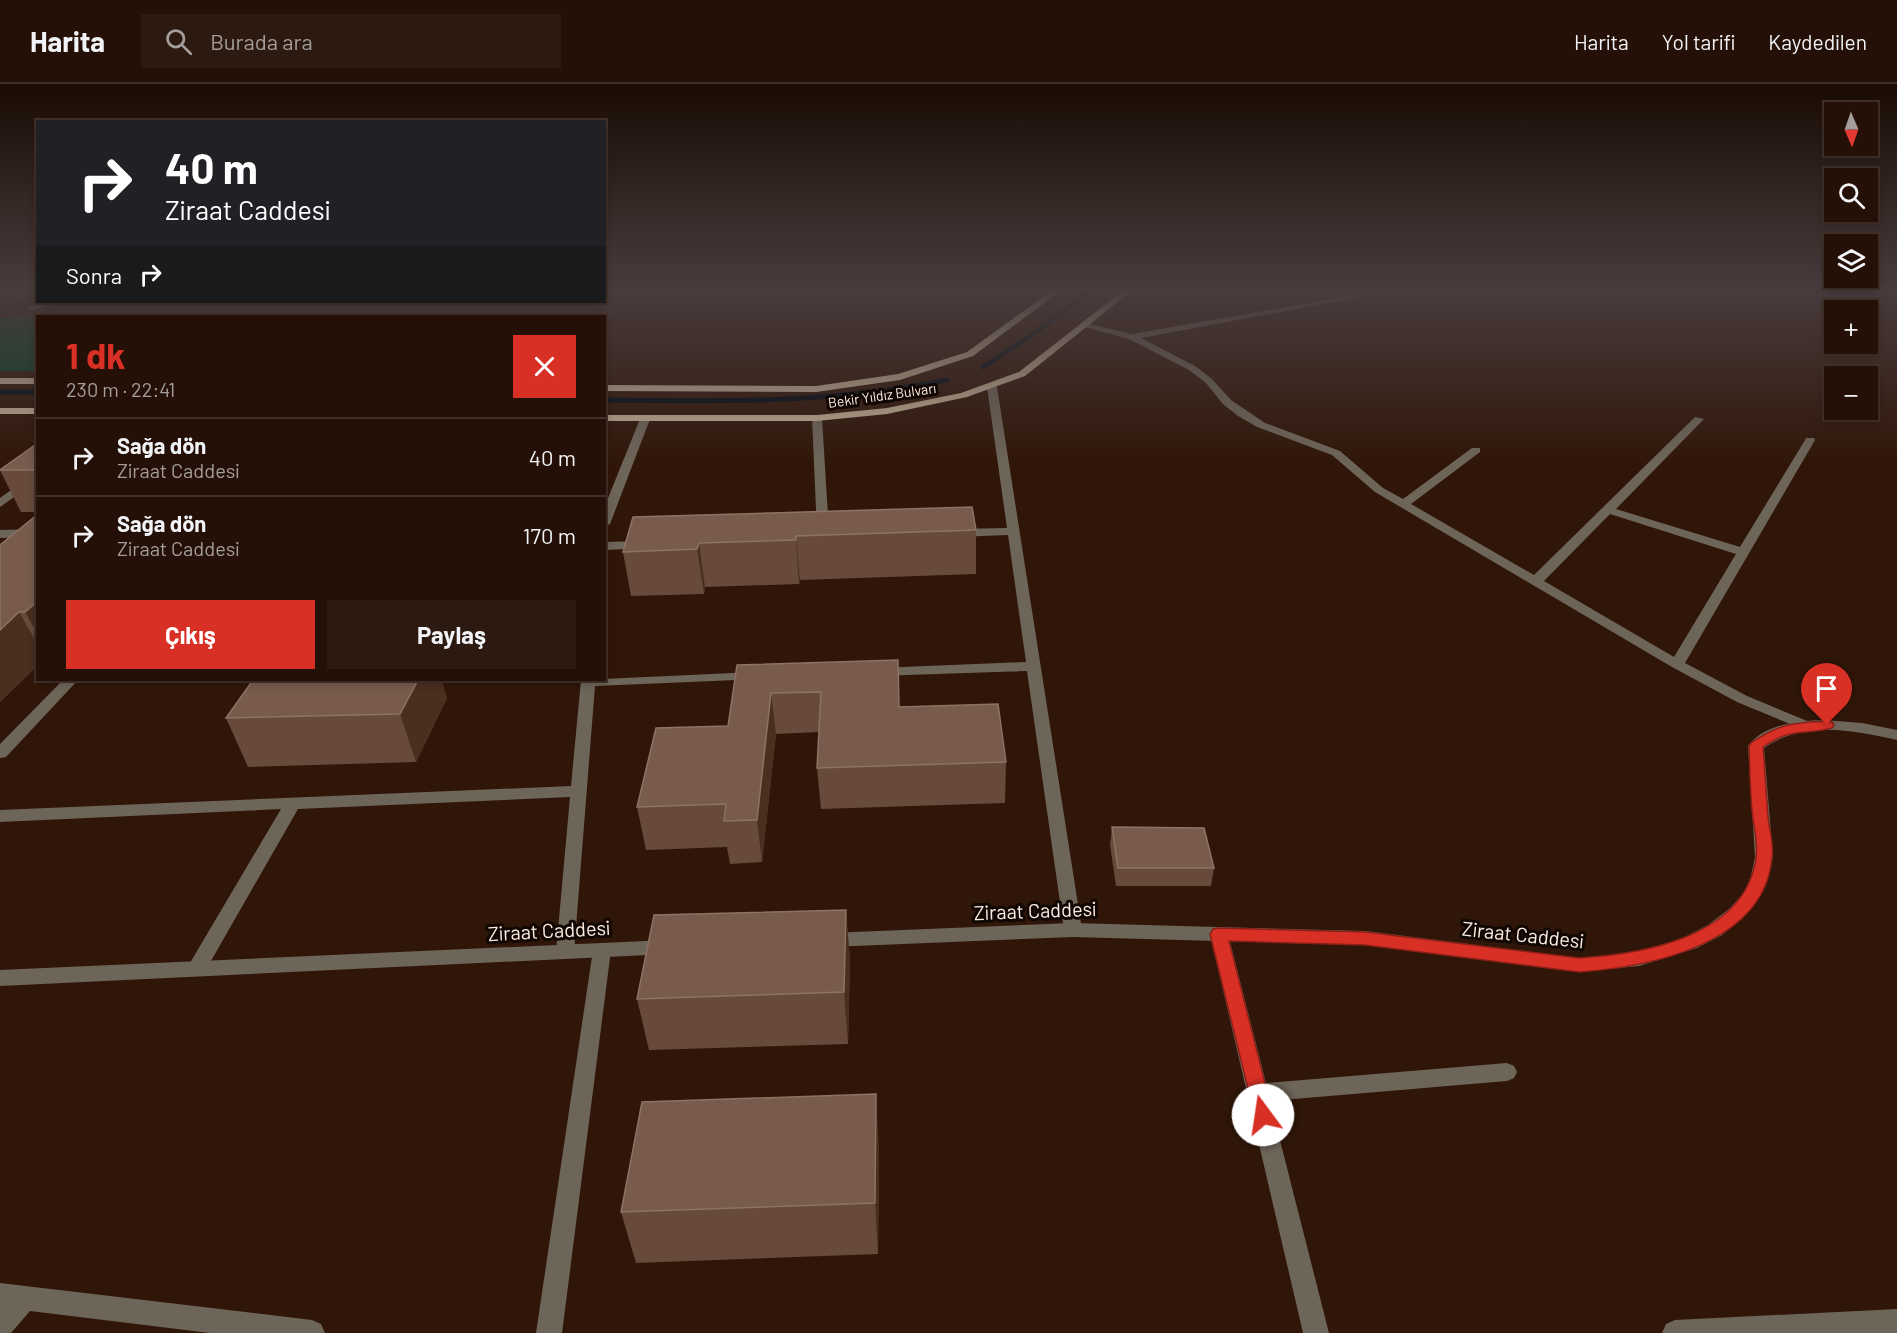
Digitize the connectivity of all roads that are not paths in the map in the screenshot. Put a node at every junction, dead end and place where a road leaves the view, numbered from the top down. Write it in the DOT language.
graph roads {
  1 [pos="979,347"];
  2 [pos="1057,347"];
  3 [pos="1151,347"];
  4 [pos="0,381"];
  5 [pos="36,381"];
  6 [pos="992,387"];
  7 [pos="606,388"];
  8 [pos="0,411"];
  9 [pos="36,411"];
  10 [pos="606,418"];
  11 [pos="817,418"];
  12 [pos="645,419"];
  13 [pos="1699,419"];
  14 [pos="1810,440"];
  15 [pos="1476,450"];
  16 [pos="36,476"];
  17 [pos="0,504"];
  18 [pos="1403,504"];
  19 [pos="1608,510"];
  20 [pos="606,519"];
  21 [pos="1014,531"];
  22 [pos="36,533"];
  23 [pos="942,533"];
  24 [pos="0,534"];
  25 [pos="823,538"];
  26 [pos="662,544"];
  27 [pos="606,546"];
  28 [pos="1744,552"];
  29 [pos="1536,581"];
  30 [pos="1677,664"];
  31 [pos="1034,666"];
  32 [pos="858,672"];
  33 [pos="776,675"];
  34 [pos="606,680"];
  35 [pos="70,681"];
  36 [pos="588,681"];
  37 [pos="1807,726"];
  38 [pos="1896,733"];
  39 [pos="0,753"];
  40 [pos="579,791"];
  41 [pos="292,804"];
  42 [pos="0,816"];
  43 [pos="1073,930"];
  44 [pos="1219,934"];
  45 [pos="812,941"];
  46 [pos="684,946"];
  47 [pos="602,950"];
  48 [pos="565,952"];
  49 [pos="197,968"];
  50 [pos="0,978"];
  51 [pos="1507,1072"];
  52 [pos="1258,1093"];
  53 [pos="0,1295"];
  54 [pos="25,1298"];
  55 [pos="1897,1322"];
  56 [pos="0,1327"];
  57 [pos="1814,1330"];
  58 [pos="312,1333"];
  59 [pos="549,1333"];
  60 [pos="1316,1333"];
  61 [pos="1675,1333"];
  1 -- 7 [label="main road, Bekir Yıldız Bulvarı"];
  2 -- 6 [label="main road, Bekir Yıldız Bulvarı"];
  3 -- 18 [label="street"];
  4 -- 5 [label="main road"];
  6 -- 11 [label="main road, Bekir Yıldız Bulvarı"];
  6 -- 21 [label="street"];
  8 -- 9 [label="main road"];
  10 -- 12 [label="main road, Bekir Yıldız Bulvarı"];
  11 -- 12 [label="main road, Bekir Yıldız Bulvarı"];
  11 -- 25 [label="street"];
  12 -- 20 [label="street"];
  13 -- 19 [label="street"];
  14 -- 28 [label="street"];
  15 -- 18 [label="street"];
  16 -- 17 [label="street"];
  18 -- 29 [label="street"];
  19 -- 28 [label="street"];
  19 -- 29 [label="street"];
  21 -- 23 [label="street"];
  21 -- 31 [label="street"];
  22 -- 24 [label="street"];
  26 -- 27 [label="street"];
  28 -- 30 [label="street"];
  29 -- 30 [label="street"];
  30 -- 37 [label="street"];
  31 -- 32 [label="street"];
  31 -- 43 [label="street"];
  33 -- 34 [label="street"];
  35 -- 39 [label="street"];
  36 -- 40 [label="street"];
  37 -- 38 [label="street, Ziraat Caddesi"];
  37 -- 44 [label="street, Ziraat Caddesi"];
  40 -- 41 [label="street"];
  40 -- 48 [label="street"];
  41 -- 42 [label="street"];
  41 -- 49 [label="street"];
  43 -- 44 [label="street, Ziraat Caddesi"];
  43 -- 45 [label="street, Ziraat Caddesi"];
  44 -- 52 [label="street"];
  46 -- 47 [label="street, Ziraat Caddesi"];
  47 -- 48 [label="street, Ziraat Caddesi"];
  47 -- 59 [label="street"];
  48 -- 49 [label="street, Ziraat Caddesi"];
  49 -- 50 [label="street, Ziraat Caddesi"];
  51 -- 52 [label="street"];
  52 -- 60 [label="street"];
  53 -- 54 [label="street"];
  54 -- 56 [label="street"];
  54 -- 58 [label="street"];
  55 -- 57 [label="street"];
  57 -- 61 [label="street"];
}
